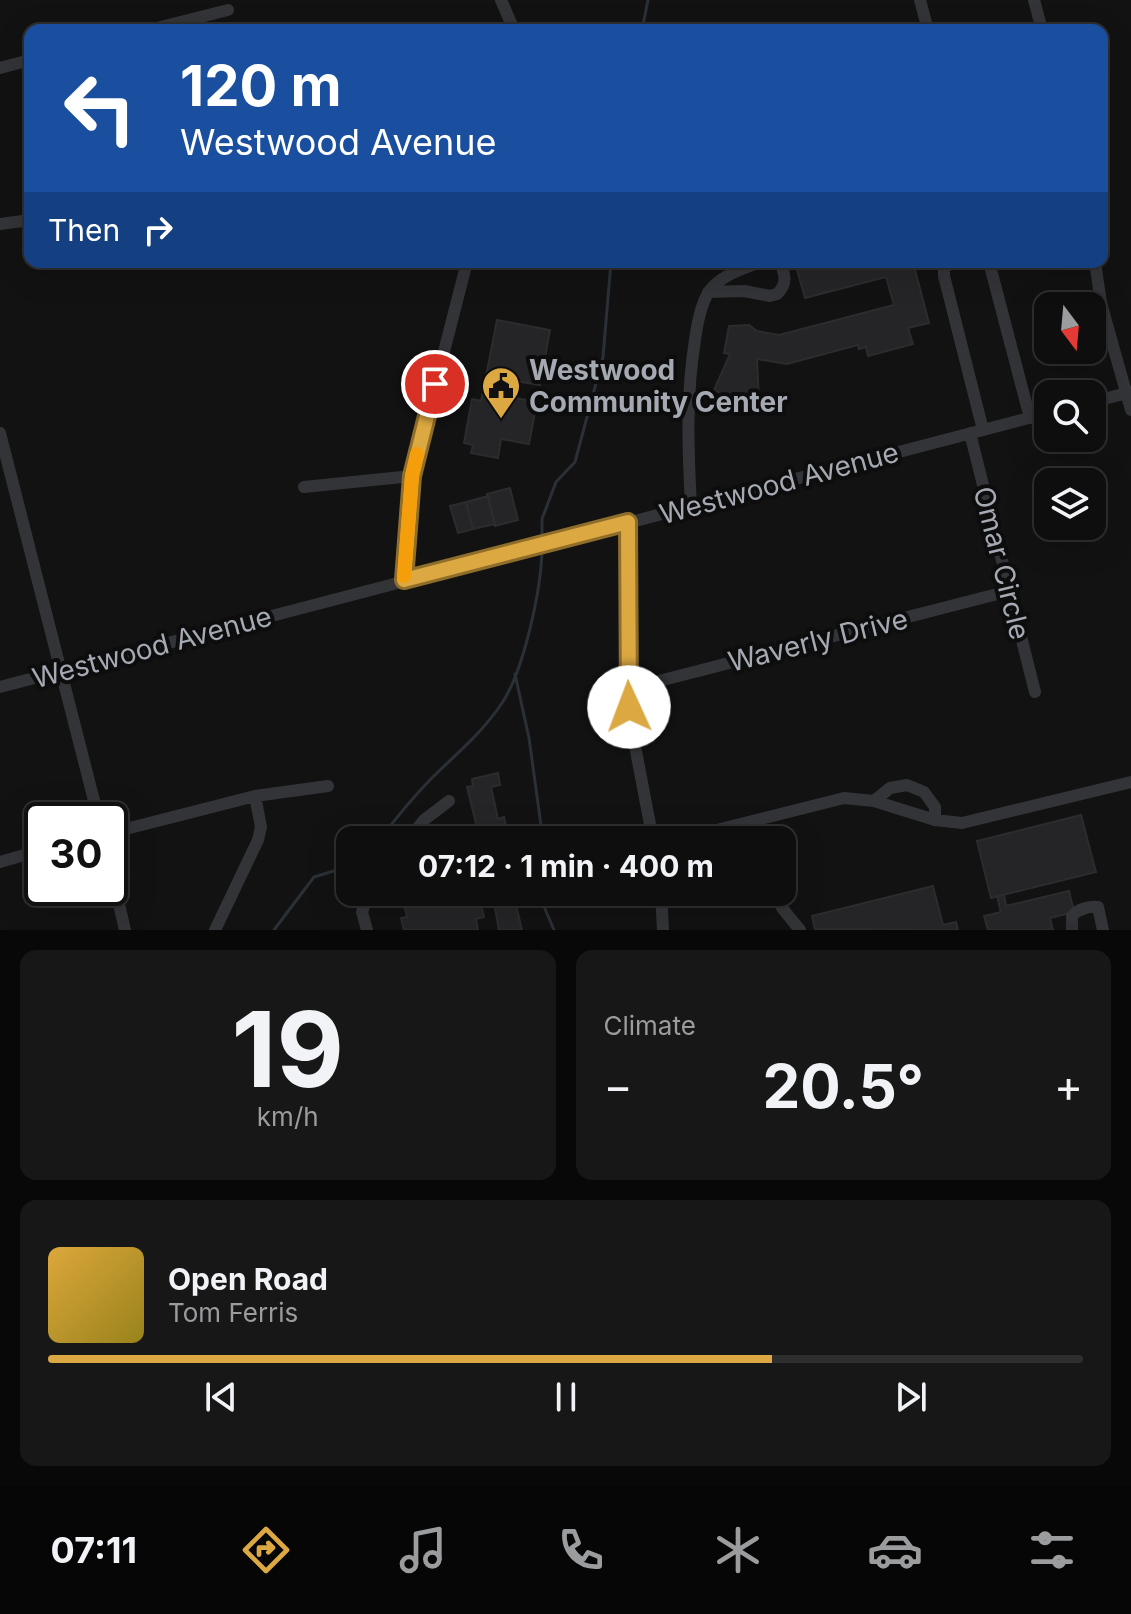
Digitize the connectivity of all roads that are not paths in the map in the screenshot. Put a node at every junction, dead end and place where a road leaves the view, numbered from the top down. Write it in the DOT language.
graph roads {
  1 [pos="501,0"];
  2 [pos="920,0"];
  3 [pos="1034,0"];
  4 [pos="228,10"];
  5 [pos="189,24"];
  6 [pos="511,24"];
  7 [pos="926,24"];
  8 [pos="1040,24"];
  9 [pos="24,62"];
  10 [pos="0,68"];
  11 [pos="24,221"];
  12 [pos="0,224"];
  13 [pos="465,268"];
  14 [pos="748,268"];
  15 [pos="782,268"];
  16 [pos="944,268"];
  17 [pos="991,268"];
  18 [pos="1096,268"];
  19 [pos="708,292"];
  20 [pos="1129,392"];
  21 [pos="1106,398"];
  22 [pos="1131,410"];
  23 [pos="1034,417"];
  24 [pos="1030,418"];
  25 [pos="983,430"];
  26 [pos="0,433"];
  27 [pos="970,433"];
  28 [pos="412,476"];
  29 [pos="304,487"];
  30 [pos="691,506"];
  31 [pos="628,522"];
  32 [pos="404,580"];
  33 [pos="1009,591"];
  34 [pos="62,671"];
  35 [pos="0,687"];
  36 [pos="628,689"];
  37 [pos="1035,692"];
  38 [pos="1131,782"];
  39 [pos="328,786"];
  40 [pos="255,796"];
  41 [pos="449,801"];
  42 [pos="874,801"];
  43 [pos="95,802"];
  44 [pos="758,820"];
  45 [pos="935,820"];
  46 [pos="419,826"];
  47 [pos="650,826"];
  48 [pos="734,826"];
  49 [pos="760,826"];
  50 [pos="128,828"];
  51 [pos="24,855"];
  52 [pos="0,862"];
  53 [pos="119,906"];
  54 [pos="364,906"];
  55 [pos="662,906"];
  56 [pos="781,906"];
  57 [pos="1072,916"];
  58 [pos="125,930"];
  59 [pos="215,930"];
  60 [pos="367,930"];
  61 [pos="663,930"];
  62 [pos="800,930"];
  63 [pos="1103,930"];
  1 -- 6 [label="street"];
  2 -- 7 [label="street"];
  3 -- 8 [label="street"];
  4 -- 5 [label="street"];
  9 -- 10 [label="street"];
  11 -- 12 [label="street"];
  13 -- 28 [label="street"];
  14 -- 19 [label="street"];
  15 -- 19 [label="street"];
  16 -- 25 [label="street"];
  17 -- 24 [label="street"];
  18 -- 20 [label="street"];
  19 -- 30 [label="street"];
  20 -- 21 [label="street"];
  20 -- 22 [label="street"];
  23 -- 24 [label="street, Westwood Avenue"];
  24 -- 25 [label="street, Westwood Avenue"];
  25 -- 27 [label="street, Westwood Avenue"];
  26 -- 34 [label="street"];
  27 -- 30 [label="street, Westwood Avenue"];
  27 -- 33 [label="street, Omar Circle"];
  28 -- 29 [label="street"];
  28 -- 32 [label="street"];
  30 -- 31 [label="street, Westwood Avenue"];
  31 -- 32 [label="street, Westwood Avenue"];
  31 -- 36 [label="street"];
  32 -- 34 [label="street, Westwood Avenue"];
  33 -- 36 [label="street, Waverly Drive"];
  33 -- 37 [label="street, Omar Circle"];
  34 -- 35 [label="street, Westwood Avenue"];
  34 -- 43 [label="street"];
  36 -- 47 [label="street"];
  38 -- 45 [label="street"];
  39 -- 40 [label="street"];
  40 -- 50 [label="street"];
  40 -- 59 [label="street"];
  41 -- 46 [label="street"];
  42 -- 44 [label="street"];
  42 -- 45 [label="street"];
  42 -- 45 [label="street"];
  44 -- 48 [label="street"];
  44 -- 49 [label="street"];
  51 -- 52 [label="street"];
  53 -- 58 [label="street"];
  54 -- 60 [label="street"];
  55 -- 61 [label="street"];
  56 -- 62 [label="street"];
  57 -- 63 [label="street"];
}
